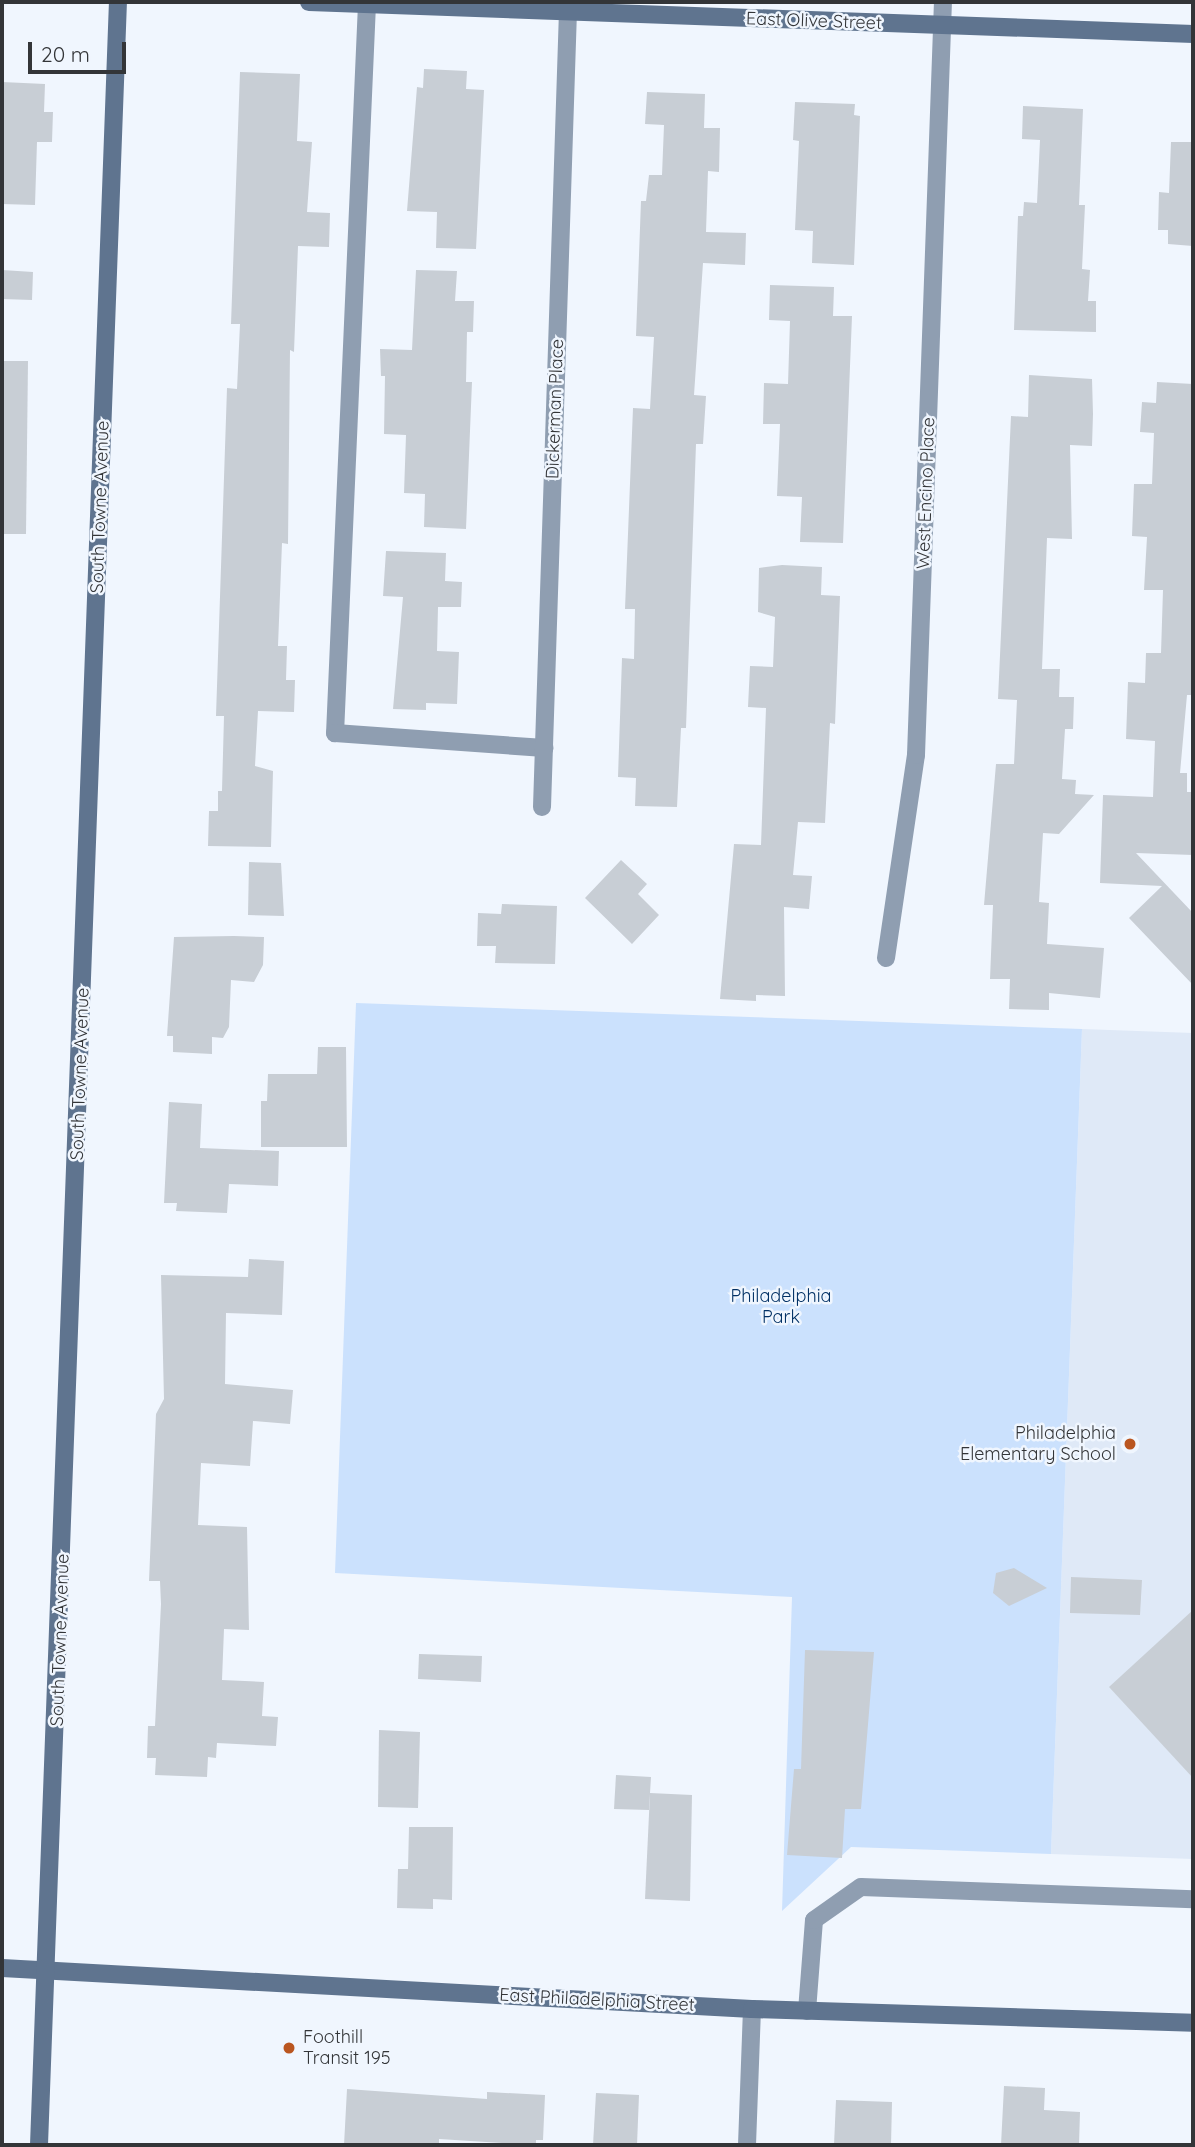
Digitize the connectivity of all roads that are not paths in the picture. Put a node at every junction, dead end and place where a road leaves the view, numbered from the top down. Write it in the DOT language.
graph roads {
  1 [pos="118,2"];
  2 [pos="309,2"];
  3 [pos="943,2"];
  4 [pos="367,4"];
  5 [pos="568,12"];
  6 [pos="943,26"];
  7 [pos="1193,34"];
  8 [pos="544,748"];
  9 [pos="542,807"];
  10 [pos="886,958"];
  11 [pos="1193,1899"];
  12 [pos="2,1968"];
  13 [pos="49,1970"];
  14 [pos="752,2009"];
  15 [pos="807,2011"];
  16 [pos="1193,2023"];
  17 [pos="39,2145"];
  18 [pos="747,2145"];
  1 -- 13 [label="street, South Towne Avenue"];
  2 -- 4 [label="street, East Olive Street"];
  3 -- 6 [label="street, West Encino Place"];
  4 -- 5 [label="street, East Olive Street"];
  4 -- 8 [label="street"];
  5 -- 6 [label="street, East Olive Street"];
  5 -- 8 [label="street, Dickerman Place"];
  6 -- 7 [label="street, East Olive Street"];
  6 -- 10 [label="street, West Encino Place"];
  8 -- 9 [label="street, Dickerman Place"];
  11 -- 15 [label="street"];
  12 -- 13 [label="street, East Philadelphia Street"];
  13 -- 14 [label="street, East Philadelphia Street"];
  13 -- 17 [label="street, South Towne Avenue"];
  14 -- 15 [label="street, East Philadelphia Street"];
  14 -- 18 [label="street"];
  15 -- 16 [label="street, East Philadelphia Street"];
}
